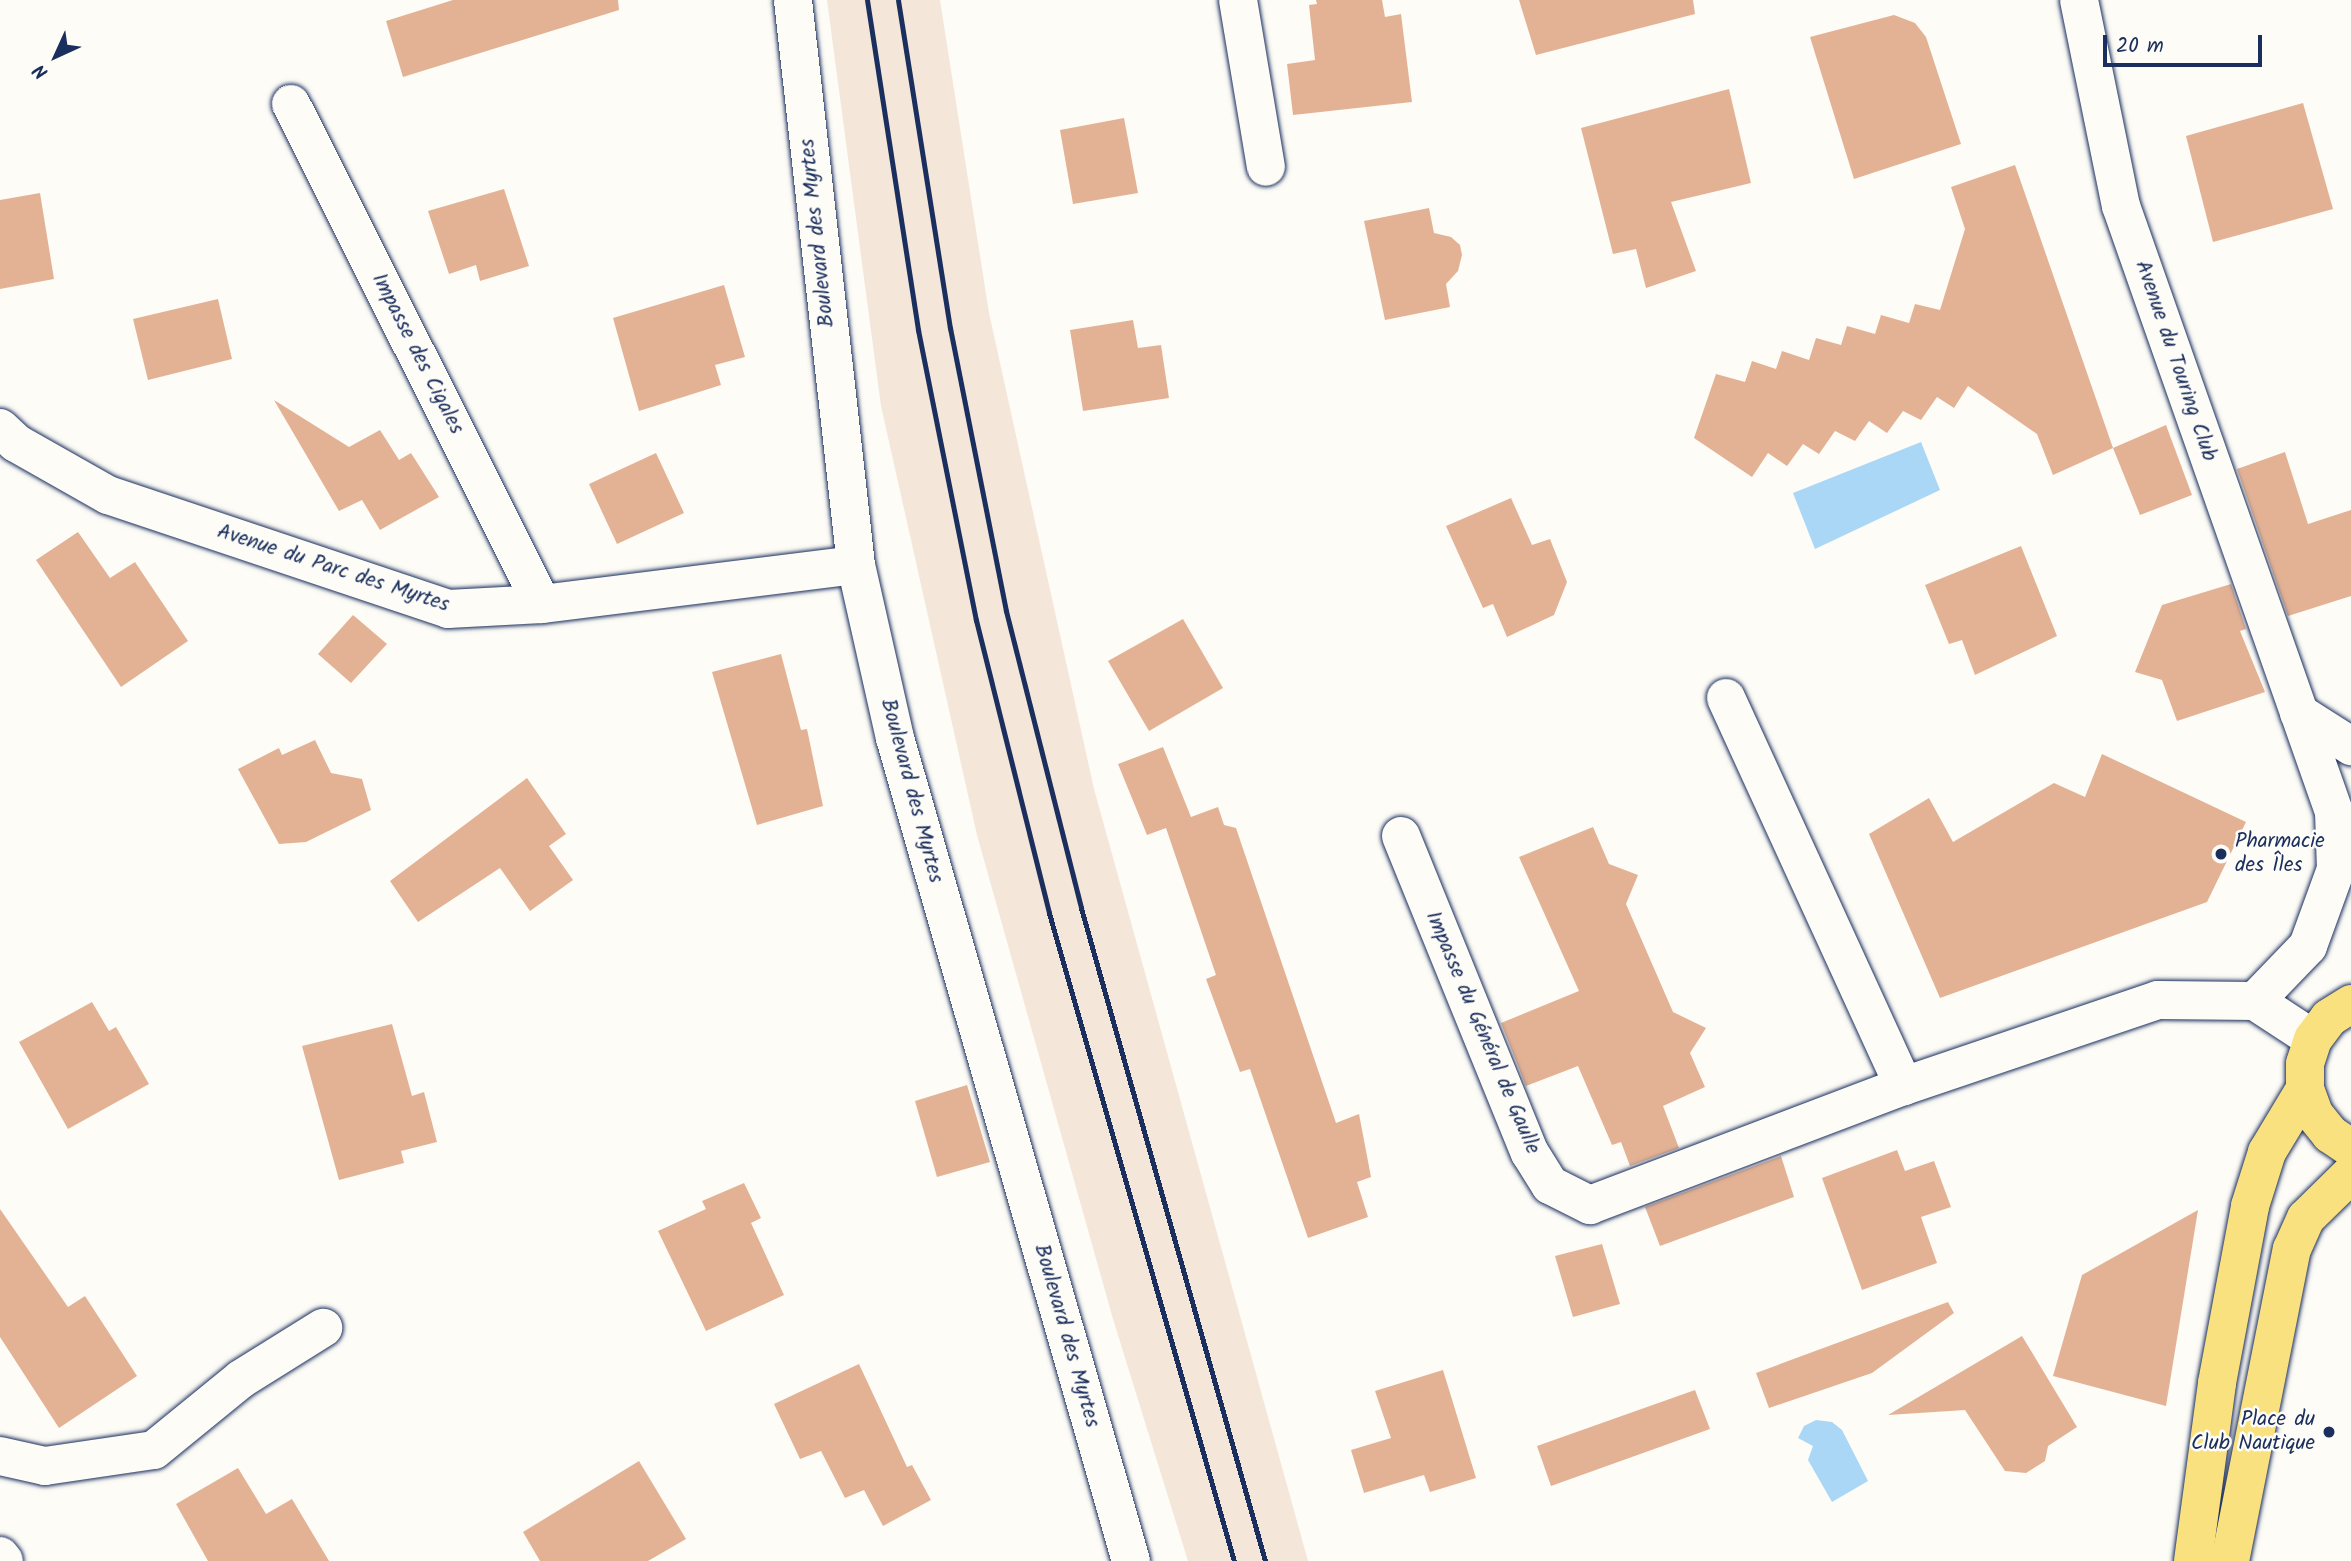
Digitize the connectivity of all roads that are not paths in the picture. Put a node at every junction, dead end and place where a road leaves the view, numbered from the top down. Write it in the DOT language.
graph roads {
  1 [pos="793,0"];
  2 [pos="1238,0"];
  3 [pos="2079,0"];
  4 [pos="291,104"];
  5 [pos="1266,167"];
  6 [pos="0,428"];
  7 [pos="856,565"];
  8 [pos="542,604"];
  9 [pos="1726,698"];
  10 [pos="2299,713"];
  11 [pos="2351,746"];
  12 [pos="1401,836"];
  13 [pos="2255,1000"];
  14 [pos="2351,1003"];
  15 [pos="2314,1038"];
  16 [pos="1905,1086"];
  17 [pos="2305,1089"];
  18 [pos="2351,1148"];
  19 [pos="2351,1174"];
  20 [pos="323,1328"];
  21 [pos="0,1456"];
  22 [pos="0,1556"];
  23 [pos="4,1561"];
  24 [pos="1131,1561"];
  25 [pos="2193,1561"];
  26 [pos="2230,1561"];
  1 -- 7 [label="street, Boulevard des Myrtes"];
  2 -- 5 [label="street"];
  3 -- 10 [label="street, Avenue du Touring Club"];
  4 -- 8 [label="street, Impasse des Cigales"];
  6 -- 8 [label="street, Avenue du Parc des Myrtes"];
  7 -- 8 [label="street, Avenue du Parc des Myrtes"];
  7 -- 24 [label="street, Boulevard des Myrtes"];
  9 -- 16 [label="street"];
  10 -- 11 [label="street"];
  10 -- 13 [label="street, Avenue du Touring Club"];
  12 -- 16 [label="street, Impasse du Général de Gaulle"];
  13 -- 15 [label="street"];
  13 -- 16 [label="street, Impasse du Général de Gaulle"];
  14 -- 15 [label="main road"];
  15 -- 17 [label="main road"];
  17 -- 18 [label="main road"];
  17 -- 25 [label="main road"];
  19 -- 26 [label="main road"];
  20 -- 21 [label="street"];
  22 -- 23 [label="street"];
}
